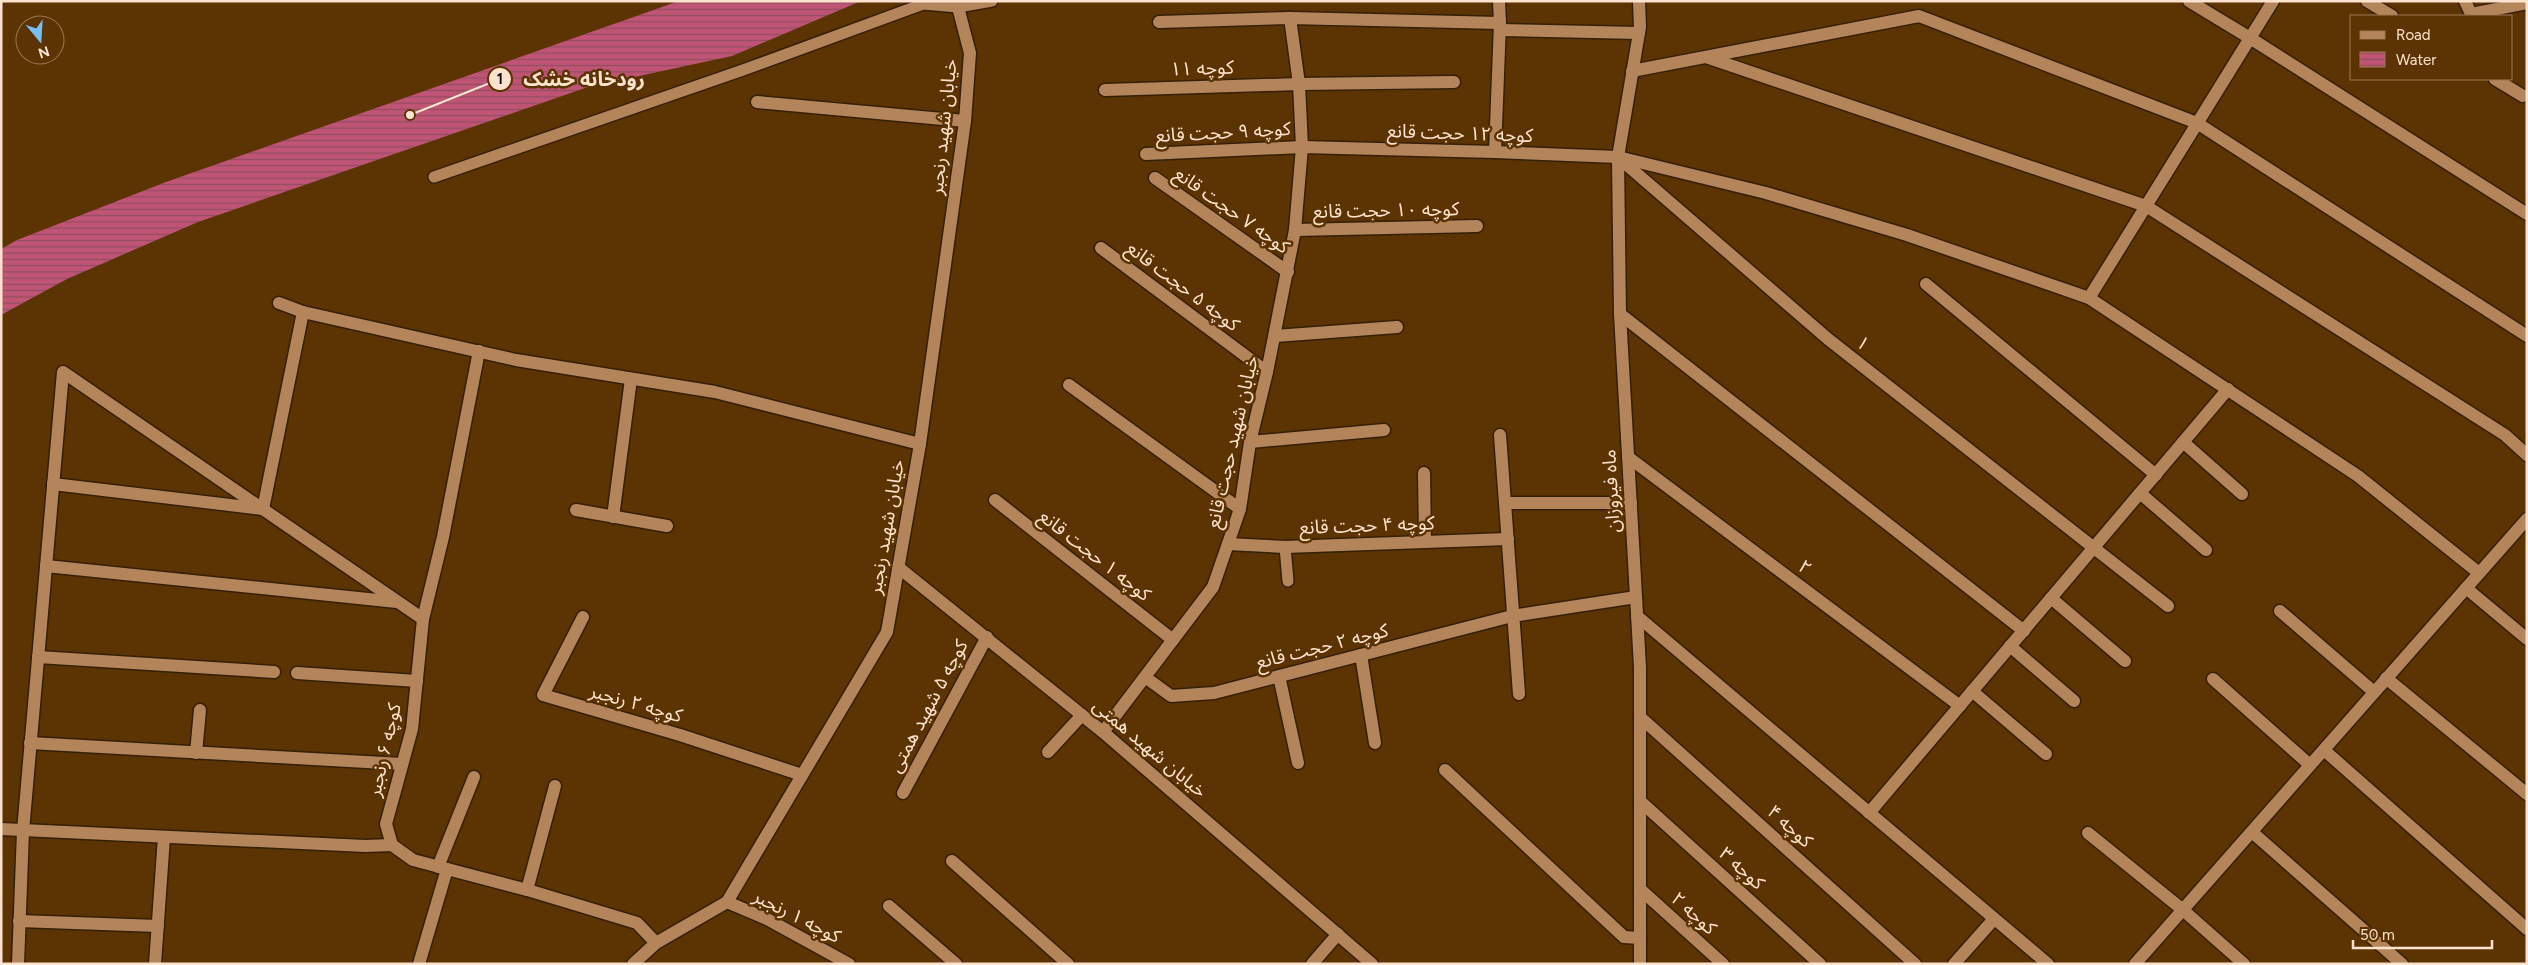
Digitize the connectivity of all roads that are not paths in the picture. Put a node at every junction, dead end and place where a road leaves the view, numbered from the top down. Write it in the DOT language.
graph roads {
  1 [pos="992,1"];
  2 [pos="1499,1"];
  3 [pos="1639,1"];
  4 [pos="2189,1"];
  5 [pos="2273,1"];
  6 [pos="2367,1"];
  7 [pos="2465,1"];
  8 [pos="2527,2"];
  9 [pos="958,7"];
  10 [pos="2390,15"];
  11 [pos="2471,15"];
  12 [pos="1290,18"];
  13 [pos="1159,22"];
  14 [pos="1500,26"];
  15 [pos="1639,33"];
  16 [pos="2250,38"];
  17 [pos="1705,56"];
  18 [pos="1632,70"];
  19 [pos="2496,80"];
  20 [pos="2513,80"];
  21 [pos="1454,82"];
  22 [pos="1300,84"];
  23 [pos="1105,90"];
  24 [pos="2525,99"];
  25 [pos="757,102"];
  26 [pos="965,121"];
  27 [pos="2197,123"];
  28 [pos="1302,147"];
  29 [pos="1495,152"];
  30 [pos="1146,154"];
  31 [pos="1618,158"];
  32 [pos="434,178"];
  33 [pos="1155,178"];
  34 [pos="2146,206"];
  35 [pos="2527,214"];
  36 [pos="1477,226"];
  37 [pos="1296,230"];
  38 [pos="1101,248"];
  39 [pos="1288,272"];
  40 [pos="1926,284"];
  41 [pos="2089,298"];
  42 [pos="279,302"];
  43 [pos="303,312"];
  44 [pos="1620,314"];
  45 [pos="1397,327"];
  46 [pos="1275,336"];
  47 [pos="2527,336"];
  48 [pos="479,352"];
  49 [pos="1267,372"];
  50 [pos="631,379"];
  51 [pos="1070,385"];
  52 [pos="2228,388"];
  53 [pos="1384,430"];
  54 [pos="1500,435"];
  55 [pos="1250,442"];
  56 [pos="2183,442"];
  57 [pos="920,444"];
  58 [pos="2527,455"];
  59 [pos="1628,457"];
  60 [pos="1424,473"];
  61 [pos="2156,474"];
  62 [pos="53,484"];
  63 [pos="2140,493"];
  64 [pos="2242,494"];
  65 [pos="995,500"];
  66 [pos="1506,503"];
  67 [pos="1631,503"];
  68 [pos="263,509"];
  69 [pos="1240,509"];
  70 [pos="576,510"];
  71 [pos="613,517"];
  72 [pos="2527,519"];
  73 [pos="667,526"];
  74 [pos="1508,539"];
  75 [pos="1425,540"];
  76 [pos="1228,544"];
  77 [pos="1285,547"];
  78 [pos="2094,547"];
  79 [pos="2206,550"];
  80 [pos="46,566"];
  81 [pos="898,567"];
  82 [pos="2479,573"];
  83 [pos="1288,581"];
  84 [pos="2466,588"];
  85 [pos="1636,598"];
  86 [pos="2051,598"];
  87 [pos="399,602"];
  88 [pos="2168,606"];
  89 [pos="2280,610"];
  90 [pos="1512,616"];
  91 [pos="1637,616"];
  92 [pos="583,617"];
  93 [pos="423,619"];
  94 [pos="2024,631"];
  95 [pos="987,637"];
  96 [pos="2527,639"];
  97 [pos="1173,640"];
  98 [pos="2010,646"];
  99 [pos="1361,655"];
  100 [pos="38,656"];
  101 [pos="2125,661"];
  102 [pos="274,672"];
  103 [pos="297,674"];
  104 [pos="1278,676"];
  105 [pos="1145,677"];
  106 [pos="2386,678"];
  107 [pos="2213,679"];
  108 [pos="417,681"];
  109 [pos="1972,691"];
  110 [pos="2374,692"];
  111 [pos="1519,694"];
  112 [pos="2074,701"];
  113 [pos="1960,706"];
  114 [pos="200,710"];
  115 [pos="1082,714"];
  116 [pos="1640,716"];
  117 [pos="1104,732"];
  118 [pos="30,743"];
  119 [pos="1375,743"];
  120 [pos="2324,750"];
  121 [pos="1048,752"];
  122 [pos="196,753"];
  123 [pos="2046,754"];
  124 [pos="1298,763"];
  125 [pos="402,764"];
  126 [pos="2310,765"];
  127 [pos="1445,770"];
  128 [pos="802,774"];
  129 [pos="474,777"];
  130 [pos="555,786"];
  131 [pos="903,793"];
  132 [pos="2527,794"];
  133 [pos="1640,800"];
  134 [pos="1870,813"];
  135 [pos="1,830"];
  136 [pos="23,831"];
  137 [pos="2252,832"];
  138 [pos="2088,833"];
  139 [pos="164,837"];
  140 [pos="392,845"];
  141 [pos="952,861"];
  142 [pos="442,868"];
  143 [pos="1640,889"];
  144 [pos="527,890"];
  145 [pos="727,902"];
  146 [pos="889,906"];
  147 [pos="2183,910"];
  148 [pos="1994,918"];
  149 [pos="19,921"];
  150 [pos="158,926"];
  151 [pos="2527,929"];
  152 [pos="1338,934"];
  153 [pos="1640,938"];
  154 [pos="656,943"];
  155 [pos="18,964"];
  156 [pos="155,964"];
  157 [pos="419,964"];
  158 [pos="633,964"];
  159 [pos="849,964"];
  160 [pos="956,964"];
  161 [pos="1068,964"];
  162 [pos="1312,964"];
  163 [pos="1372,964"];
  164 [pos="1640,964"];
  165 [pos="1723,964"];
  166 [pos="1820,964"];
  167 [pos="1915,964"];
  168 [pos="1954,964"];
  169 [pos="2048,964"];
  170 [pos="2135,964"];
  171 [pos="2244,964"];
  172 [pos="2402,964"];
  1 -- 9 [label="lane"];
  2 -- 14 [label="street"];
  3 -- 15 [label="street, ماه فیروزان"];
  4 -- 16 [label="street"];
  5 -- 16 [label="street"];
  6 -- 10 [label="street"];
  7 -- 11 [label="street"];
  8 -- 11 [label="street"];
  9 -- 26 [label="street, خیابان شهید رنجبر"];
  9 -- 32 [label="lane"];
  12 -- 13 [label="street"];
  12 -- 14 [label="street"];
  12 -- 22 [label="street, خیابان شهید حجت قانع"];
  14 -- 15 [label="street"];
  14 -- 29 [label="street"];
  15 -- 18 [label="street, ماه فیروزان"];
  16 -- 27 [label="street"];
  16 -- 35 [label="street"];
  17 -- 18 [label="street"];
  17 -- 27 [label="street"];
  17 -- 34 [label="street"];
  18 -- 31 [label="street, ماه فیروزان"];
  19 -- 24 [label="street"];
  20 -- 24 [label="street"];
  21 -- 22 [label="street, کوچه ۱۱"];
  22 -- 23 [label="street, کوچه ۱۱"];
  22 -- 28 [label="street, خیابان شهید حجت قانع"];
  25 -- 26 [label="street"];
  26 -- 57 [label="street, خیابان شهید رنجبر"];
  27 -- 34 [label="street"];
  27 -- 47 [label="street"];
  28 -- 29 [label="street, کوچه ۱۲ حجت قانع"];
  28 -- 30 [label="street, کوچه ۹ حجت قانع"];
  28 -- 37 [label="street, خیابان شهید حجت قانع"];
  29 -- 31 [label="street, کوچه ۱۲ حجت قانع"];
  31 -- 41 [label="street, کوچه ۱۲ حجت قانع"];
  31 -- 44 [label="street, ماه فیروزان"];
  31 -- 78 [label="street, ۱"];
  33 -- 39 [label="street, کوچه ۷ حجت قانع"];
  34 -- 41 [label="street"];
  34 -- 58 [label="street"];
  36 -- 37 [label="street, کوچه ۱۰ حجت قانع"];
  37 -- 39 [label="street, خیابان شهید حجت قانع"];
  38 -- 49 [label="street, کوچه ۵ حجت قانع"];
  39 -- 46 [label="street, خیابان شهید حجت قانع"];
  40 -- 61 [label="street"];
  41 -- 52 [label="street, کوچه ۱۲ حجت قانع"];
  42 -- 43 [label="street"];
  43 -- 48 [label="street"];
  43 -- 68 [label="street"];
  44 -- 59 [label="street, ماه فیروزان"];
  44 -- 94 [label="street"];
  45 -- 46 [label="street"];
  46 -- 49 [label="street, خیابان شهید حجت قانع"];
  48 -- 50 [label="street"];
  48 -- 93 [label="street, کوچه ۶ رنجبر"];
  49 -- 55 [label="street, خیابان شهید حجت قانع"];
  50 -- 57 [label="street"];
  50 -- 71 [label="street"];
  51 -- 69 [label="street"];
  52 -- 56 [label="street"];
  52 -- 82 [label="street, کوچه ۱۲ حجت قانع"];
  53 -- 55 [label="street"];
  54 -- 66 [label="street"];
  55 -- 69 [label="street, خیابان شهید حجت قانع"];
  56 -- 61 [label="street"];
  56 -- 64 [label="street"];
  57 -- 81 [label="street, خیابان شهید رنجبر"];
  59 -- 67 [label="street, ماه فیروزان"];
  59 -- 113 [label="street, ۲"];
  60 -- 75 [label="street"];
  61 -- 63 [label="street"];
  62 -- 68 [label="street"];
  62 -- 68 [label="street"];
  62 -- 80 [label="street"];
  63 -- 78 [label="street"];
  63 -- 79 [label="street"];
  65 -- 97 [label="street, کوچه ۱ حجت قانع"];
  66 -- 67 [label="street"];
  66 -- 74 [label="street"];
  67 -- 85 [label="street, ماه فیروزان"];
  68 -- 87 [label="street"];
  69 -- 76 [label="street, خیابان شهید حجت قانع"];
  70 -- 71 [label="street"];
  71 -- 73 [label="street"];
  72 -- 82 [label="street"];
  74 -- 75 [label="street, کوچه ۴ حجت قانع"];
  74 -- 90 [label="street"];
  75 -- 77 [label="street, کوچه ۴ حجت قانع"];
  76 -- 77 [label="street, کوچه ۴ حجت قانع"];
  76 -- 97 [label="street, خیابان شهید حجت قانع"];
  77 -- 83 [label="lane"];
  78 -- 86 [label="street"];
  78 -- 88 [label="street, ۱"];
  80 -- 87 [label="street"];
  80 -- 100 [label="street"];
  81 -- 95 [label="street, خیابان شهید همتی"];
  81 -- 128 [label="street, خیابان شهید رنجبر"];
  82 -- 84 [label="street"];
  84 -- 96 [label="street"];
  84 -- 106 [label="street"];
  85 -- 90 [label="street, کوچه ۲ حجت قانع"];
  85 -- 91 [label="street, ماه فیروزان"];
  86 -- 94 [label="street"];
  86 -- 101 [label="street"];
  87 -- 93 [label="street"];
  89 -- 110 [label="street"];
  90 -- 99 [label="street, کوچه ۲ حجت قانع"];
  90 -- 111 [label="street"];
  91 -- 116 [label="street, ماه فیروزان"];
  91 -- 134 [label="street"];
  92 -- 128 [label="street, کوچه ۲ رنجبر"];
  93 -- 108 [label="street, کوچه ۶ رنجبر"];
  94 -- 98 [label="street"];
  95 -- 115 [label="street, خیابان شهید همتی"];
  95 -- 131 [label="street, کوچه ۵ شهید همتی"];
  97 -- 105 [label="street, خیابان شهید حجت قانع"];
  98 -- 109 [label="street"];
  98 -- 112 [label="street"];
  99 -- 104 [label="street, کوچه ۲ حجت قانع"];
  99 -- 119 [label="street"];
  100 -- 102 [label="street"];
  100 -- 118 [label="street"];
  103 -- 108 [label="street"];
  104 -- 105 [label="street, کوچه ۲ حجت قانع"];
  104 -- 124 [label="street"];
  105 -- 117 [label="street, خیابان شهید حجت قانع"];
  106 -- 110 [label="street"];
  106 -- 132 [label="street"];
  107 -- 126 [label="street"];
  108 -- 125 [label="street, کوچه ۶ رنجبر"];
  109 -- 113 [label="street"];
  109 -- 123 [label="street"];
  110 -- 120 [label="street"];
  113 -- 134 [label="street"];
  114 -- 122 [label="street"];
  115 -- 117 [label="street, خیابان شهید همتی"];
  115 -- 121 [label="street"];
  116 -- 133 [label="street, ماه فیروزان"];
  116 -- 167 [label="street, کوچه ۴"];
  117 -- 152 [label="street, خیابان شهید همتی"];
  118 -- 122 [label="street"];
  118 -- 136 [label="street"];
  120 -- 126 [label="street"];
  120 -- 151 [label="street"];
  122 -- 125 [label="street"];
  125 -- 140 [label="street, کوچه ۶ رنجبر"];
  126 -- 137 [label="street"];
  127 -- 153 [label="street"];
  128 -- 145 [label="street, خیابان شهید رنجبر"];
  129 -- 142 [label="street"];
  130 -- 144 [label="street"];
  133 -- 143 [label="street, ماه فیروزان"];
  133 -- 166 [label="street, کوچه ۳"];
  134 -- 148 [label="street"];
  135 -- 136 [label="street"];
  136 -- 139 [label="street"];
  136 -- 149 [label="street"];
  137 -- 147 [label="street"];
  137 -- 172 [label="street"];
  138 -- 147 [label="street"];
  139 -- 140 [label="street"];
  139 -- 150 [label="street"];
  140 -- 142 [label="street"];
  141 -- 161 [label="street"];
  142 -- 144 [label="street"];
  142 -- 157 [label="street"];
  143 -- 153 [label="street, ماه فیروزان"];
  143 -- 165 [label="street, کوچه ۲"];
  144 -- 154 [label="street"];
  145 -- 154 [label="street, خیابان شهید رنجبر"];
  145 -- 159 [label="street, کوچه ۱ رنجبر"];
  146 -- 160 [label="street"];
  147 -- 170 [label="street"];
  147 -- 171 [label="street"];
  148 -- 168 [label="street"];
  148 -- 169 [label="street"];
  149 -- 150 [label="street"];
  149 -- 155 [label="street"];
  150 -- 156 [label="street"];
  152 -- 162 [label="street"];
  152 -- 163 [label="street, خیابان شهید همتی"];
  153 -- 164 [label="street, ماه فیروزان"];
  154 -- 158 [label="street, خیابان شهید رنجبر"];
}
